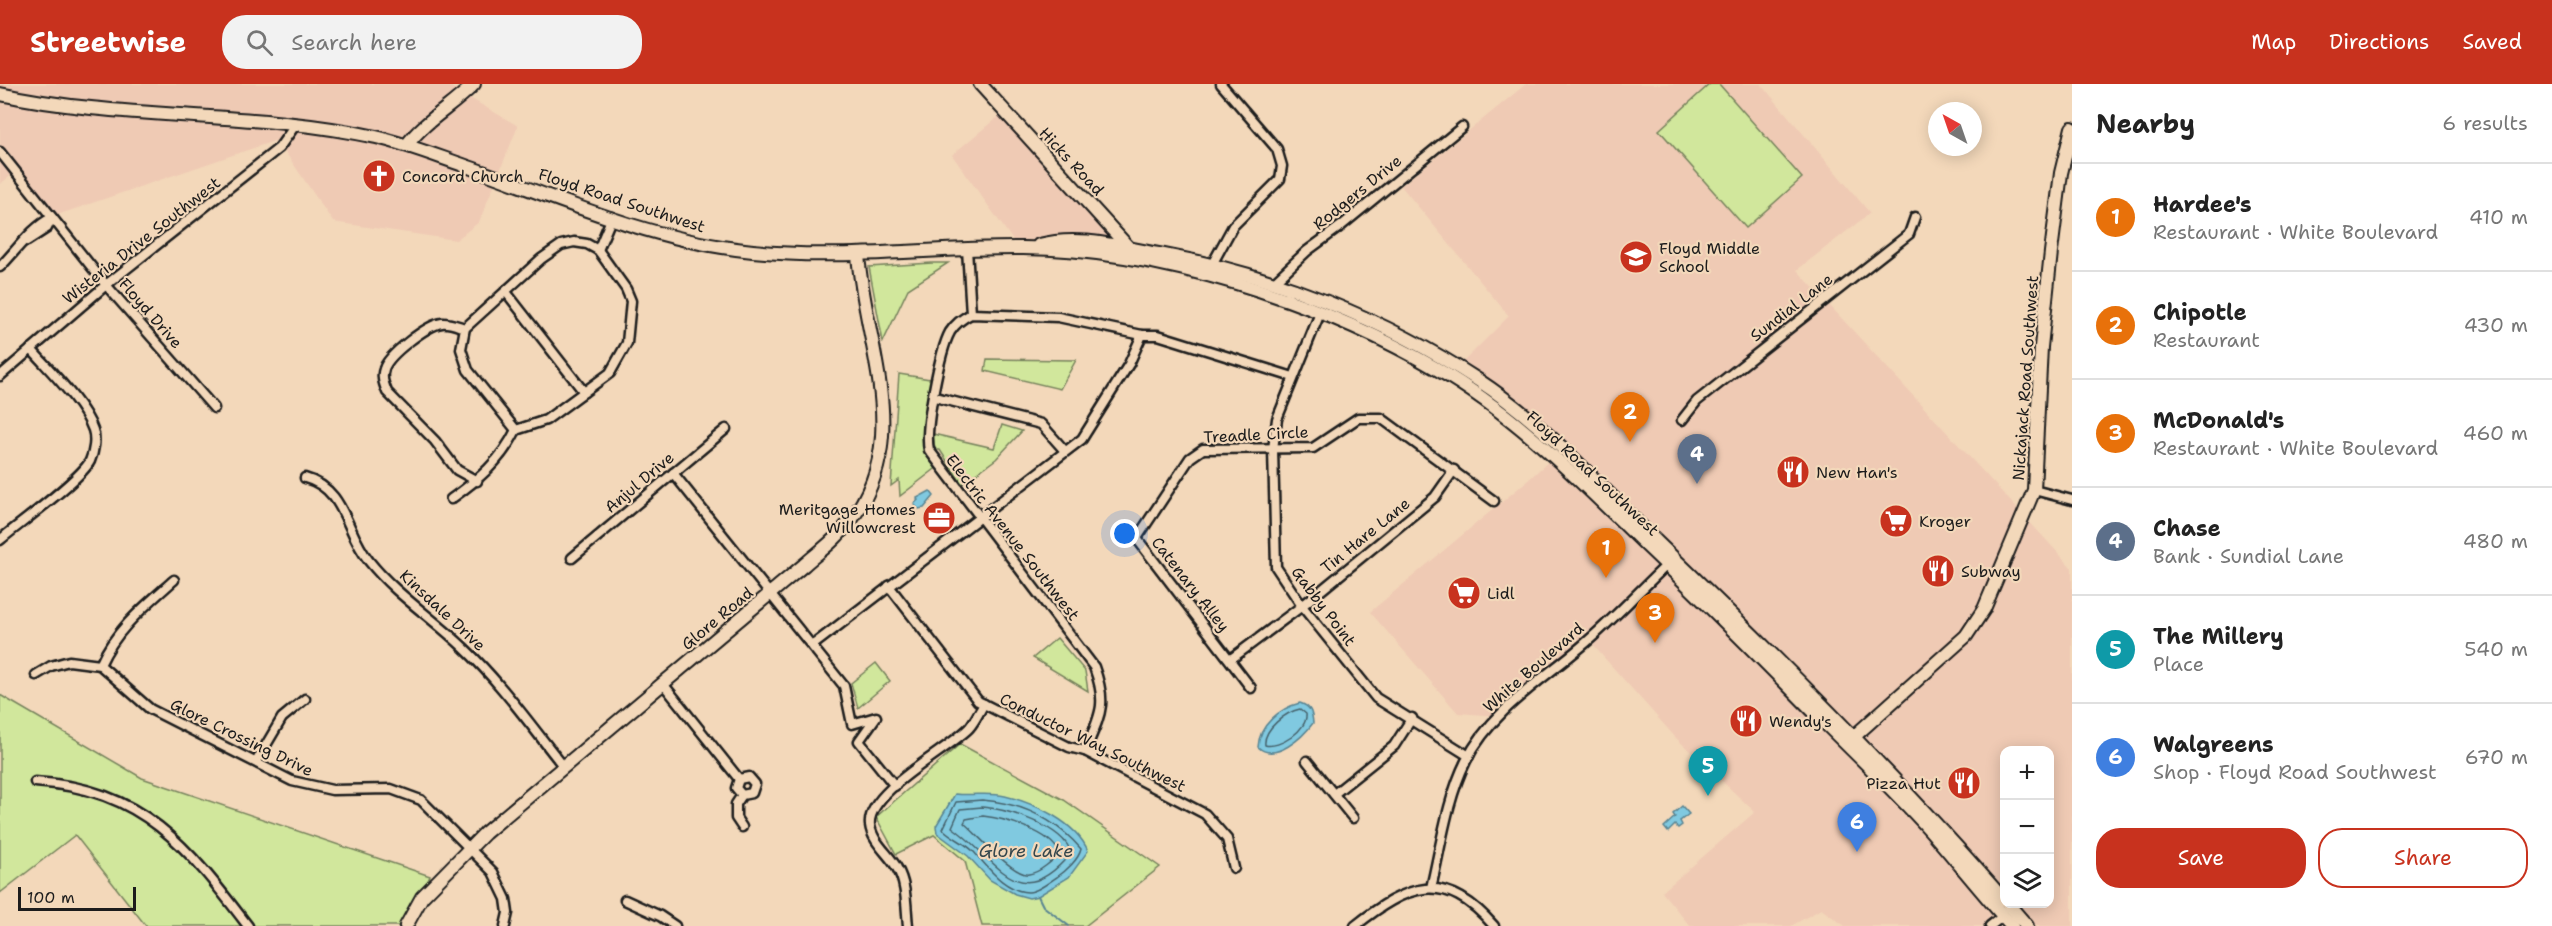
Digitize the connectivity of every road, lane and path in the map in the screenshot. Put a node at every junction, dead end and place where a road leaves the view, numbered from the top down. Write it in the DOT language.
graph roads {
  1 [pos="474,84"];
  2 [pos="980,84"];
  3 [pos="1221,84"];
  4 [pos="0,94"];
  5 [pos="296,124"];
  6 [pos="1462,127"];
  7 [pos="2072,128"];
  8 [pos="407,145"];
  9 [pos="0,152"];
  10 [pos="2069,161"];
  11 [pos="1083,198"];
  12 [pos="612,217"];
  13 [pos="1915,217"];
  14 [pos="52,218"];
  15 [pos="1106,220"];
  16 [pos="1086,240"];
  17 [pos="1129,247"];
  18 [pos="1029,248"];
  19 [pos="967,249"];
  20 [pos="598,250"];
  21 [pos="858,255"];
  22 [pos="1176,257"];
  23 [pos="1140,259"];
  24 [pos="0,267"];
  25 [pos="1209,270"];
  26 [pos="1273,283"];
  27 [pos="106,285"];
  28 [pos="506,292"];
  29 [pos="1320,313"];
  30 [pos="971,314"];
  31 [pos="465,328"];
  32 [pos="1142,335"];
  33 [pos="31,349"];
  34 [pos="0,376"];
  35 [pos="1293,377"];
  36 [pos="584,392"];
  37 [pos="935,397"];
  38 [pos="214,408"];
  39 [pos="1682,420"];
  40 [pos="726,429"];
  41 [pos="516,430"];
  42 [pos="1274,449"];
  43 [pos="1065,451"];
  44 [pos="1454,470"];
  45 [pos="673,473"];
  46 [pos="305,478"];
  47 [pos="477,481"];
  48 [pos="2034,490"];
  49 [pos="451,499"];
  50 [pos="2072,500"];
  51 [pos="1494,501"];
  52 [pos="978,516"];
  53 [pos="1128,527"];
  54 [pos="1137,538"];
  55 [pos="0,540"];
  56 [pos="572,558"];
  57 [pos="1671,562"];
  58 [pos="174,580"];
  59 [pos="889,586"];
  60 [pos="770,595"];
  61 [pos="1302,606"];
  62 [pos="813,645"];
  63 [pos="1231,659"];
  64 [pos="100,665"];
  65 [pos="36,675"];
  66 [pos="663,685"];
  67 [pos="1251,688"];
  68 [pos="305,699"];
  69 [pos="984,704"];
  70 [pos="1412,718"];
  71 [pos="1850,740"];
  72 [pos="1084,751"];
  73 [pos="1469,756"];
  74 [pos="1307,761"];
  75 [pos="256,762"];
  76 [pos="564,767"];
  77 [pos="739,779"];
  78 [pos="35,782"];
  79 [pos="895,786"];
  80 [pos="1334,794"];
  81 [pos="742,795"];
  82 [pos="1353,818"];
  83 [pos="742,827"];
  84 [pos="470,849"];
  85 [pos="1234,868"];
  86 [pos="1431,888"];
  87 [pos="2000,895"];
  88 [pos="625,900"];
  89 [pos="2005,909"];
  90 [pos="249,926"];
  91 [pos="406,926"];
  92 [pos="505,926"];
  93 [pos="675,926"];
  94 [pos="908,926"];
  95 [pos="1355,926"];
  96 [pos="1494,926"];
  97 [pos="1990,926"];
  98 [pos="2012,926"];
  99 [pos="2027,926"];
  1 -- 8 [label="main road"];
  2 -- 11 [label="main road, Hicks Road"];
  3 -- 25 [label="street"];
  4 -- 5 [label="main road, Floyd Road Southwest"];
  5 -- 8 [label="main road, Floyd Road Southwest"];
  5 -- 27 [label="street, Wisteria Drive Southwest"];
  6 -- 26 [label="street, Rodgers Drive"];
  7 -- 10 [label="main road, Nickajack Road Southwest"];
  8 -- 12 [label="main road, Floyd Road Southwest"];
  9 -- 14 [label="street, Floyd Drive"];
  10 -- 48 [label="main road, Nickajack Road Southwest"];
  11 -- 15 [label="main road, Hicks Road"];
  11 -- 16 [label="main road"];
  12 -- 20 [label="street"];
  12 -- 21 [label="main road, Floyd Road Southwest"];
  13 -- 39 [label="street, Sundial Lane"];
  14 -- 24 [label="street"];
  14 -- 27 [label="street, Floyd Drive"];
  15 -- 17 [label="main road, Hicks Road"];
  15 -- 22 [label="main road"];
  16 -- 17 [label="main road, Floyd Road Southwest"];
  16 -- 18 [label="main road, Floyd Road Southwest"];
  17 -- 22 [label="main road, Floyd Road Southwest"];
  17 -- 23 [label="main road, Hicks Road"];
  18 -- 19 [label="main road, Floyd Road Southwest"];
  18 -- 23 [label="main road, Floyd Road Southwest"];
  19 -- 21 [label="main road, Floyd Road Southwest"];
  19 -- 30 [label="street"];
  20 -- 28 [label="street"];
  20 -- 36 [label="street"];
  21 -- 60 [label="main road, Glore Road"];
  22 -- 25 [label="main road, Floyd Road Southwest"];
  23 -- 25 [label="main road, Floyd Road Southwest"];
  25 -- 26 [label="main road, Floyd Road Southwest"];
  25 -- 29 [label="main road, Floyd Road Southwest"];
  26 -- 57 [label="main road, Floyd Road Southwest"];
  27 -- 33 [label="street, Wisteria Drive Southwest"];
  27 -- 38 [label="street, Floyd Drive"];
  28 -- 31 [label="street"];
  28 -- 36 [label="street"];
  29 -- 35 [label="street, Gabby Point"];
  29 -- 57 [label="main road, Floyd Road Southwest"];
  30 -- 32 [label="street"];
  30 -- 37 [label="street, Electric Avenue Southwest"];
  31 -- 41 [label="street"];
  31 -- 47 [label="street"];
  32 -- 35 [label="street"];
  32 -- 43 [label="street"];
  33 -- 34 [label="street, Wisteria Drive Southwest"];
  33 -- 55 [label="street"];
  35 -- 42 [label="street, Gabby Point"];
  36 -- 41 [label="street"];
  37 -- 43 [label="street"];
  37 -- 52 [label="street, Electric Avenue Southwest"];
  40 -- 45 [label="street, Anjul Drive"];
  41 -- 47 [label="street"];
  42 -- 44 [label="street, Treadle Circle"];
  42 -- 54 [label="street, Treadle Circle"];
  42 -- 61 [label="street, Gabby Point"];
  43 -- 52 [label="street"];
  44 -- 51 [label="street, Treadle Circle"];
  44 -- 61 [label="street, Tin Hare Lane"];
  45 -- 56 [label="street, Anjul Drive"];
  45 -- 60 [label="street"];
  46 -- 76 [label="street, Kinsdale Drive"];
  47 -- 49 [label="street"];
  48 -- 50 [label="street"];
  48 -- 71 [label="main road, Nickajack Road Southwest"];
  52 -- 59 [label="street"];
  52 -- 72 [label="street, Electric Avenue Southwest"];
  53 -- 54 [label="street, Catenary Alley"];
  54 -- 63 [label="street, Catenary Alley"];
  57 -- 71 [label="main road, Floyd Road Southwest"];
  57 -- 73 [label="street, White Boulevard"];
  58 -- 64 [label="street"];
  59 -- 62 [label="street"];
  59 -- 69 [label="street, Conductor Way Southwest"];
  60 -- 62 [label="street"];
  60 -- 66 [label="main road, Glore Road"];
  61 -- 63 [label="street, Tin Hare Lane"];
  61 -- 70 [label="street, Gabby Point"];
  62 -- 79 [label="street"];
  63 -- 67 [label="street"];
  64 -- 65 [label="street"];
  64 -- 75 [label="street, Glore Crossing Drive"];
  66 -- 76 [label="main road, Glore Road"];
  66 -- 77 [label="street"];
  68 -- 75 [label="street"];
  69 -- 72 [label="street, Conductor Way Southwest"];
  69 -- 79 [label="street"];
  70 -- 73 [label="street, Gabby Point"];
  70 -- 80 [label="street"];
  71 -- 87 [label="main road, Floyd Road Southwest"];
  71 -- 89 [label="main road, Floyd Road Southwest"];
  72 -- 85 [label="street, Conductor Way Southwest"];
  73 -- 86 [label="street, White Boulevard"];
  74 -- 80 [label="street"];
  75 -- 84 [label="street, Glore Crossing Drive"];
  76 -- 84 [label="main road, Glore Road"];
  77 -- 81 [label="street"];
  77 -- 81 [label="street"];
  78 -- 90 [label="street"];
  79 -- 94 [label="street"];
  80 -- 82 [label="street"];
  81 -- 83 [label="street"];
  84 -- 91 [label="main road, Glore Road"];
  84 -- 92 [label="street, Glore Crossing Drive"];
  86 -- 95 [label="street"];
  86 -- 96 [label="street"];
  88 -- 93 [label="street"];
  89 -- 97 [label="street"];
  89 -- 98 [label="main road, Floyd Road Southwest"];
  89 -- 99 [label="main road, Floyd Road Southwest"];
}
